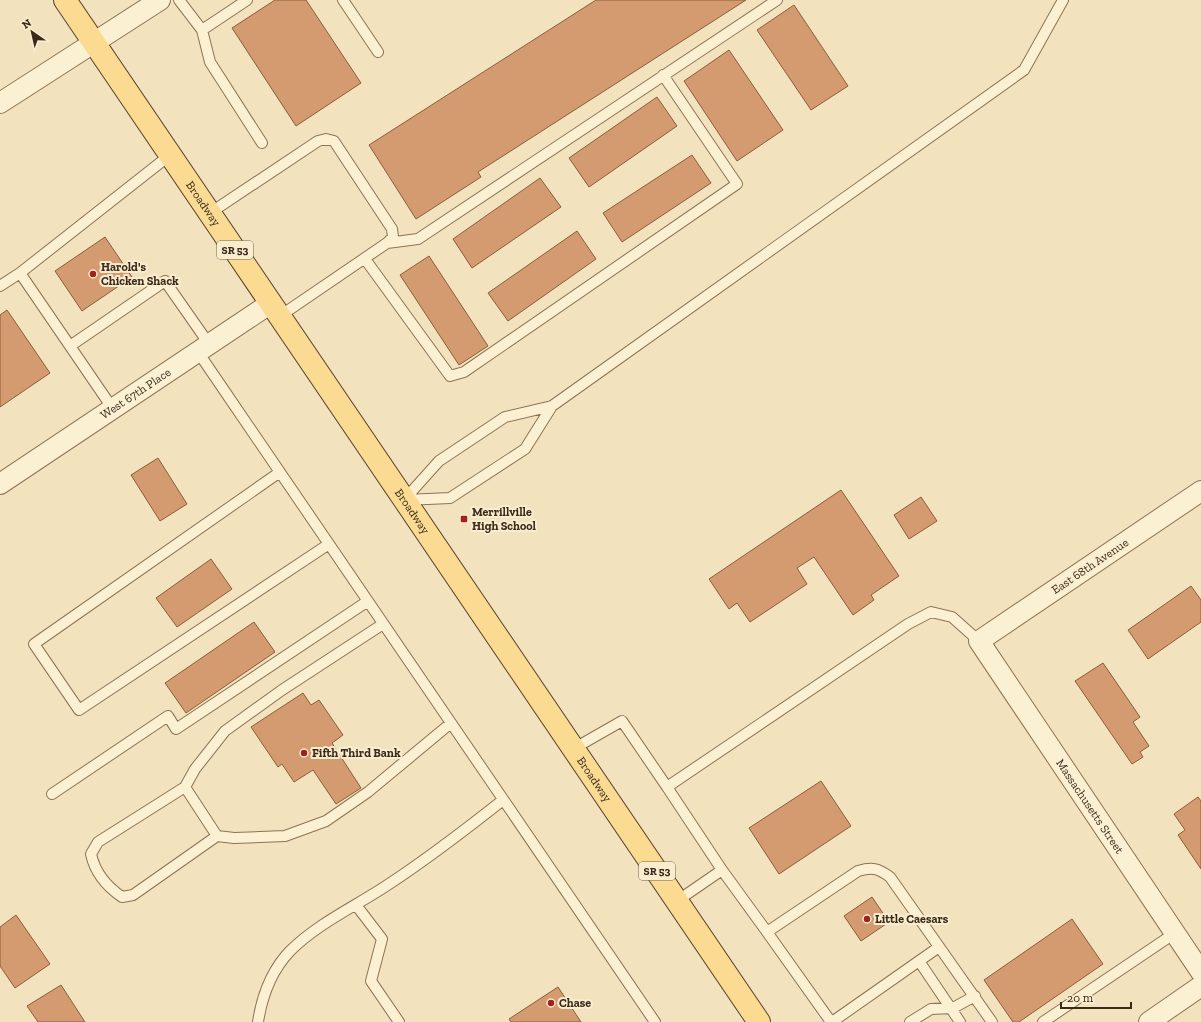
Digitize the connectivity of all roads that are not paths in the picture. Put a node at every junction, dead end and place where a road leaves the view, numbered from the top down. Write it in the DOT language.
graph roads {
  1 [pos="65,0"];
  2 [pos="158,0"];
  3 [pos="179,0"];
  4 [pos="247,0"];
  5 [pos="343,0"];
  6 [pos="776,0"];
  7 [pos="1063,0"];
  8 [pos="202,30"];
  9 [pos="95,44"];
  10 [pos="378,52"];
  11 [pos="663,75"];
  12 [pos="0,103"];
  13 [pos="262,143"];
  14 [pos="170,155"];
  15 [pos="210,213"];
  16 [pos="387,243"];
  17 [pos="365,259"];
  18 [pos="20,273"];
  19 [pos="0,286"];
  20 [pos="275,310"];
  21 [pos="70,346"];
  22 [pos="203,348"];
  23 [pos="552,406"];
  24 [pos="113,409"];
  25 [pos="280,472"];
  26 [pos="0,484"];
  27 [pos="1201,491"];
  28 [pos="404,500"];
  29 [pos="329,544"];
  30 [pos="368,601"];
  31 [pos="383,624"];
  32 [pos="979,641"];
  33 [pos="451,723"];
  34 [pos="573,749"];
  35 [pos="184,787"];
  36 [pos="666,787"];
  37 [pos="52,794"];
  38 [pos="503,800"];
  39 [pos="217,836"];
  40 [pos="722,870"];
  41 [pos="677,901"];
  42 [pos="356,905"];
  43 [pos="767,932"];
  44 [pos="1175,933"];
  45 [pos="939,947"];
  46 [pos="920,961"];
  47 [pos="1201,972"];
  48 [pos="1201,986"];
  49 [pos="974,996"];
  50 [pos="953,1008"];
  51 [pos="258,1022"];
  52 [pos="399,1022"];
  53 [pos="655,1022"];
  54 [pos="759,1022"];
  55 [pos="832,1022"];
  56 [pos="910,1022"];
  57 [pos="960,1022"];
  58 [pos="992,1022"];
  59 [pos="1044,1022"];
  60 [pos="1149,1022"];
  1 -- 9 [label="main road, Broadway / SR 53"];
  2 -- 9 [label="street"];
  3 -- 8 [label="lane"];
  4 -- 8 [label="lane"];
  5 -- 10 [label="lane"];
  6 -- 11 [label="lane"];
  7 -- 23 [label="lane"];
  8 -- 13 [label="lane"];
  9 -- 12 [label="street"];
  9 -- 14 [label="main road, Broadway / SR 53"];
  11 -- 16 [label="lane"];
  11 -- 17 [label="lane"];
  14 -- 15 [label="main road, Broadway / SR 53"];
  14 -- 18 [label="lane"];
  15 -- 16 [label="lane"];
  15 -- 20 [label="main road, Broadway / SR 53"];
  16 -- 17 [label="lane"];
  17 -- 20 [label="lane"];
  18 -- 19 [label="lane"];
  18 -- 21 [label="lane"];
  20 -- 22 [label="street, West 67th Place"];
  20 -- 28 [label="main road, Broadway / SR 53"];
  21 -- 22 [label="lane"];
  21 -- 24 [label="lane"];
  22 -- 24 [label="street, West 67th Place"];
  22 -- 25 [label="lane"];
  23 -- 28 [label="lane"];
  23 -- 28 [label="lane"];
  24 -- 26 [label="street, West 67th Place"];
  25 -- 29 [label="lane"];
  25 -- 29 [label="lane"];
  27 -- 32 [label="street, East 68th Avenue"];
  28 -- 34 [label="main road, Broadway / SR 53"];
  29 -- 30 [label="lane"];
  30 -- 31 [label="lane"];
  30 -- 37 [label="lane"];
  31 -- 33 [label="lane"];
  31 -- 35 [label="lane"];
  32 -- 36 [label="lane"];
  32 -- 44 [label="street, Massachusetts Street"];
  33 -- 38 [label="lane"];
  33 -- 39 [label="lane"];
  34 -- 36 [label="lane"];
  34 -- 41 [label="main road, Broadway / SR 53"];
  35 -- 39 [label="lane"];
  35 -- 39 [label="lane"];
  36 -- 40 [label="lane"];
  38 -- 42 [label="lane"];
  38 -- 53 [label="lane"];
  40 -- 41 [label="lane"];
  40 -- 43 [label="lane"];
  41 -- 54 [label="main road, Broadway / SR 53"];
  42 -- 51 [label="lane"];
  42 -- 52 [label="lane"];
  43 -- 45 [label="lane"];
  43 -- 55 [label="lane"];
  44 -- 47 [label="street, Massachusetts Street"];
  44 -- 59 [label="lane"];
  45 -- 46 [label="lane"];
  45 -- 49 [label="lane"];
  46 -- 50 [label="lane"];
  46 -- 55 [label="lane"];
  48 -- 60 [label="street"];
  49 -- 50 [label="lane"];
  49 -- 58 [label="lane"];
  50 -- 56 [label="lane"];
  50 -- 57 [label="lane"];
}
